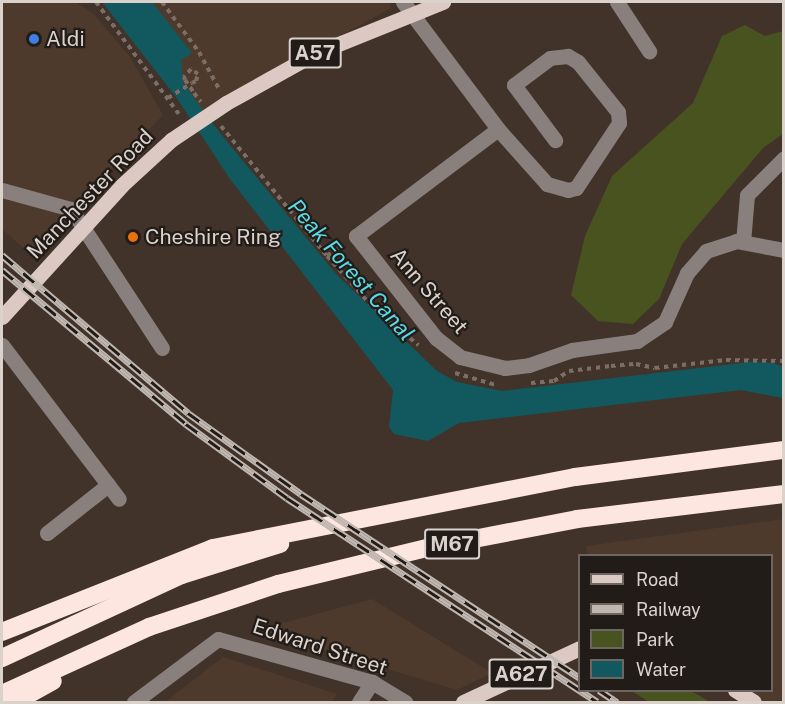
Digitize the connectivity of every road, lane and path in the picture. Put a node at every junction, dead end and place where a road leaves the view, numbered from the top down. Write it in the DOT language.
graph roads {
  1 [pos="96,2"];
  2 [pos="162,2"];
  3 [pos="443,2"];
  4 [pos="617,2"];
  5 [pos="406,7"];
  6 [pos="649,51"];
  7 [pos="168,98"];
  8 [pos="226,103"];
  9 [pos="208,111"];
  10 [pos="178,113"];
  11 [pos="216,120"];
  12 [pos="498,129"];
  13 [pos="555,140"];
  14 [pos="783,158"];
  15 [pos="2,190"];
  16 [pos="83,231"];
  17 [pos="743,242"];
  18 [pos="783,250"];
  19 [pos="327,256"];
  20 [pos="2,318"];
  21 [pos="2,345"];
  22 [pos="162,348"];
  23 [pos="783,450"];
  24 [pos="108,484"];
  25 [pos="783,494"];
  26 [pos="119,499"];
  27 [pos="370,514"];
  28 [pos="47,533"];
  29 [pos="149,627"];
  30 [pos="2,632"];
  31 [pos="578,648"];
  32 [pos="2,658"];
  33 [pos="372,682"];
  34 [pos="738,692"];
  35 [pos="2,694"];
  36 [pos="15,702"];
  37 [pos="134,702"];
  38 [pos="359,702"];
  39 [pos="405,702"];
  40 [pos="463,702"];
  41 [pos="754,702"];
  1 -- 7 [label="path"];
  2 -- 8 [label="path"];
  3 -- 5 [label="main road, Manchester Road / A57"];
  4 -- 6 [label="street"];
  5 -- 8 [label="main road, Manchester Road / A57"];
  5 -- 12 [label="street"];
  7 -- 9 [label="path"];
  7 -- 10 [label="path"];
  8 -- 16 [label="main road, Manchester Road / A57"];
  11 -- 19 [label="path"];
  12 -- 13 [label="street"];
  12 -- 17 [label="street, Ann Street"];
  14 -- 17 [label="street"];
  15 -- 16 [label="street"];
  16 -- 20 [label="main road, Manchester Road / A57"];
  16 -- 22 [label="street"];
  17 -- 18 [label="street, Ann Street"];
  21 -- 24 [label="street"];
  23 -- 27 [label="highway, M67"];
  24 -- 26 [label="street"];
  24 -- 28 [label="street"];
  25 -- 29 [label="highway, M67"];
  27 -- 30 [label="highway, M67"];
  27 -- 32 [label="highway, M67"];
  29 -- 35 [label="highway, M67"];
  29 -- 36 [label="highway, M67"];
  31 -- 40 [label="main road, A627"];
  33 -- 37 [label="street, Edward Street"];
  33 -- 38 [label="street"];
  33 -- 39 [label="street, Edward Street"];
  34 -- 41 [label="main road"];
}
